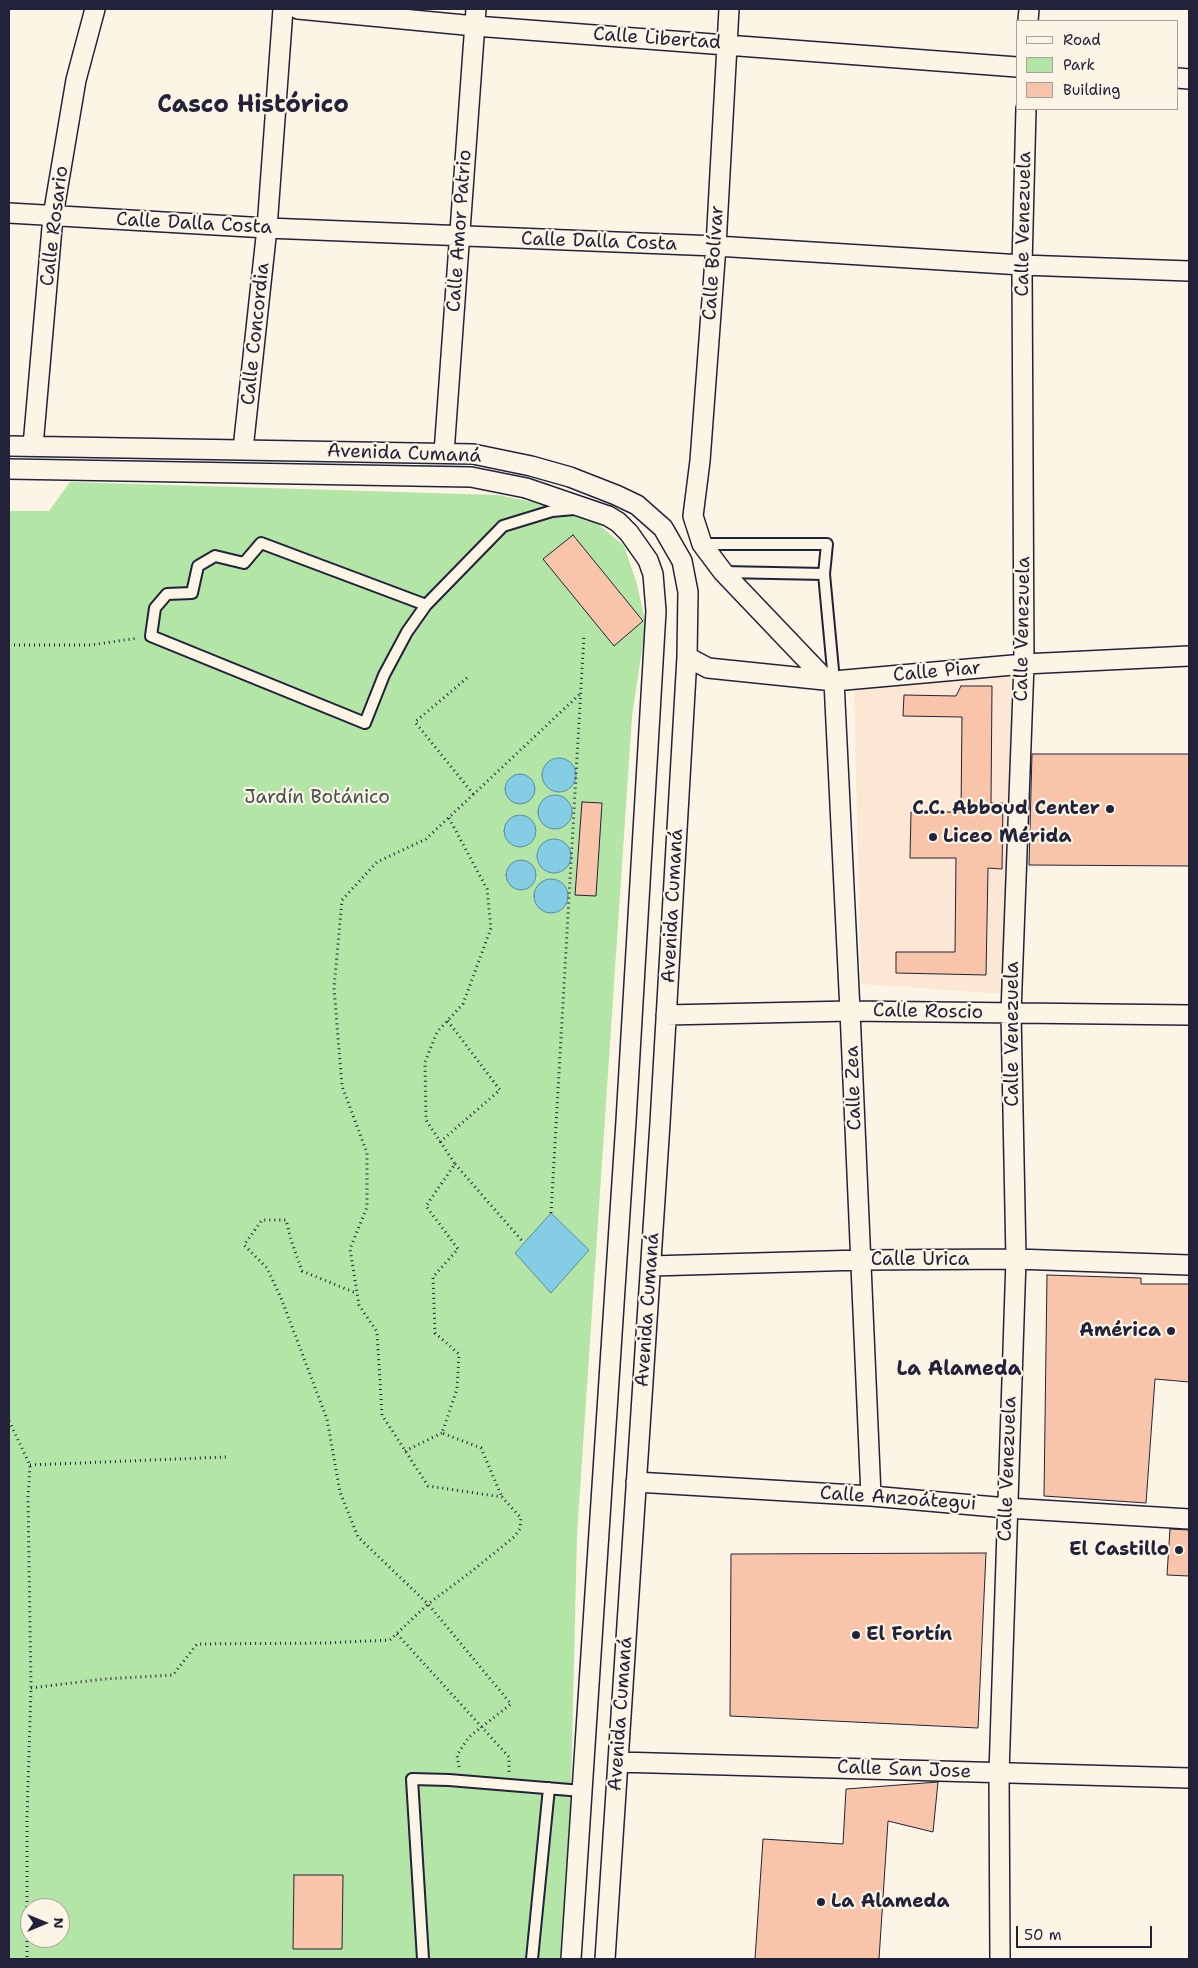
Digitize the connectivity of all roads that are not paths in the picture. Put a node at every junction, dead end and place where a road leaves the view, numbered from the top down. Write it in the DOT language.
graph roads {
  1 [pos="95,9"];
  2 [pos="283,9"];
  3 [pos="298,9"];
  4 [pos="729,9"];
  5 [pos="476,17"];
  6 [pos="728,45"];
  7 [pos="1016,67"];
  8 [pos="1026,110"];
  9 [pos="9,213"];
  10 [pos="53,216"];
  11 [pos="267,228"];
  12 [pos="460,236"];
  13 [pos="716,246"];
  14 [pos="1022,265"];
  15 [pos="1189,271"];
  16 [pos="9,446"];
  17 [pos="33,446"];
  18 [pos="243,449"];
  19 [pos="444,452"];
  20 [pos="9,469"];
  21 [pos="587,508"];
  22 [pos="702,544"];
  23 [pos="723,572"];
  24 [pos="824,574"];
  25 [pos="426,605"];
  26 [pos="1189,656"];
  27 [pos="687,657"];
  28 [pos="1024,664"];
  29 [pos="830,680"];
  30 [pos="850,1011"];
  31 [pos="1011,1013"];
  32 [pos="666,1015"];
  33 [pos="1189,1015"];
  34 [pos="861,1260"];
  35 [pos="1016,1260"];
  36 [pos="651,1266"];
  37 [pos="1189,1266"];
  38 [pos="636,1482"];
  39 [pos="871,1496"];
  40 [pos="1007,1508"];
  41 [pos="1189,1519"];
  42 [pos="618,1762"];
  43 [pos="999,1773"];
  44 [pos="1189,1778"];
  45 [pos="549,1788"];
  46 [pos="582,1791"];
  47 [pos="423,1959"];
  48 [pos="532,1959"];
  49 [pos="571,1959"];
  50 [pos="605,1959"];
  51 [pos="1000,1959"];
  1 -- 10 [label="street, Calle Rosario"];
  2 -- 11 [label="street, Calle Concordia"];
  3 -- 5 [label="street, Calle Libertad"];
  4 -- 6 [label="street, Calle Bolívar"];
  5 -- 6 [label="street, Calle Libertad"];
  5 -- 12 [label="street, Calle Amor Patrio"];
  6 -- 7 [label="street, Calle Libertad"];
  6 -- 13 [label="street, Calle Bolívar"];
  8 -- 14 [label="street, Calle Venezuela"];
  9 -- 10 [label="street, Calle Dalla Costa"];
  10 -- 11 [label="street, Calle Dalla Costa"];
  10 -- 17 [label="street, Calle Rosario"];
  11 -- 12 [label="street, Calle Dalla Costa"];
  11 -- 18 [label="street, Calle Concordia"];
  12 -- 13 [label="street, Calle Dalla Costa"];
  12 -- 19 [label="street, Calle Amor Patrio"];
  13 -- 14 [label="street, Calle Dalla Costa"];
  13 -- 22 [label="street, Calle Bolívar"];
  14 -- 15 [label="street, Calle Dalla Costa"];
  14 -- 28 [label="street, Calle Venezuela"];
  16 -- 17 [label="street, Avenida Cumaná"];
  17 -- 18 [label="street, Avenida Cumaná"];
  18 -- 19 [label="street, Avenida Cumaná"];
  19 -- 27 [label="street, Avenida Cumaná"];
  20 -- 21 [label="street, Avenida Cumaná"];
  21 -- 25 [label="lane"];
  21 -- 46 [label="street, Avenida Cumaná"];
  22 -- 23 [label="street"];
  22 -- 24 [label="lane"];
  23 -- 24 [label="lane"];
  23 -- 29 [label="street"];
  24 -- 29 [label="lane"];
  25 -- 25 [label="lane"];
  26 -- 28 [label="street, Calle Piar"];
  27 -- 29 [label="street, Calle Piar"];
  27 -- 32 [label="street, Avenida Cumaná"];
  28 -- 29 [label="street, Calle Piar"];
  28 -- 31 [label="street, Calle Venezuela"];
  29 -- 30 [label="street, Calle Zea"];
  30 -- 31 [label="street, Calle Roscio"];
  30 -- 32 [label="street, Calle Roscio"];
  30 -- 34 [label="street, Calle Zea"];
  31 -- 33 [label="street, Calle Roscio"];
  31 -- 35 [label="street, Calle Venezuela"];
  32 -- 36 [label="street, Avenida Cumaná"];
  34 -- 35 [label="street, Calle Urica"];
  34 -- 36 [label="street, Calle Urica"];
  34 -- 39 [label="street, Calle Zea"];
  35 -- 37 [label="street, Calle Urica"];
  35 -- 40 [label="street, Calle Venezuela"];
  36 -- 38 [label="street, Avenida Cumaná"];
  38 -- 39 [label="street, Calle Anzoátegui"];
  38 -- 42 [label="street, Avenida Cumaná"];
  39 -- 40 [label="street, Calle Anzoátegui"];
  40 -- 41 [label="street, Calle Anzoátegui"];
  40 -- 43 [label="street, Calle Venezuela"];
  42 -- 43 [label="street, Calle San Jose"];
  42 -- 50 [label="street, Avenida Cumaná"];
  43 -- 44 [label="street, Calle San Jose"];
  43 -- 51 [label="street, Calle Venezuela"];
  45 -- 46 [label="lane"];
  45 -- 47 [label="lane"];
  45 -- 48 [label="lane"];
  46 -- 49 [label="street, Avenida Cumaná"];
}
